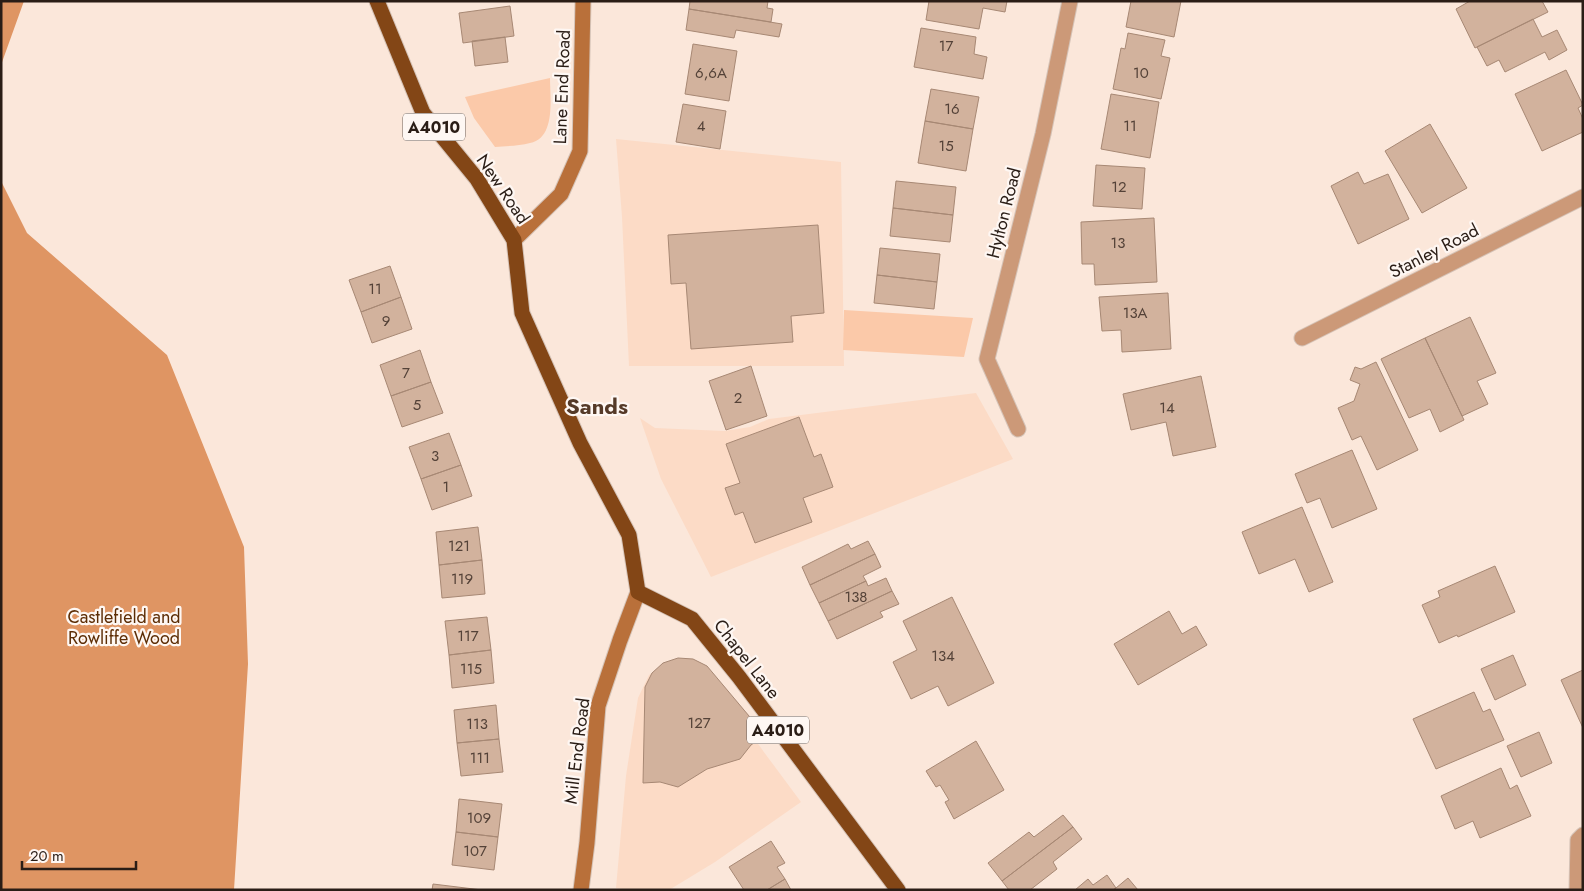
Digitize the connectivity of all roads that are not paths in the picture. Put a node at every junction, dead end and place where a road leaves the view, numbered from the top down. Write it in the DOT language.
graph roads {
  1 [pos="377,1"];
  2 [pos="582,1"];
  3 [pos="1070,1"];
  4 [pos="1583,197"];
  5 [pos="514,240"];
  6 [pos="1302,338"];
  7 [pos="1018,429"];
  8 [pos="638,592"];
  9 [pos="1583,835"];
  10 [pos="581,890"];
  11 [pos="898,890"];
  12 [pos="1577,890"];
  1 -- 5 [label="highway, New Road / A4010"];
  2 -- 5 [label="street, Lane End Road"];
  3 -- 7 [label="street, Hylton Road"];
  4 -- 6 [label="street, Stanley Road"];
  5 -- 8 [label="highway, A4010"];
  8 -- 10 [label="street, Mill End Road"];
  8 -- 11 [label="highway, Chapel Lane / A4010"];
  9 -- 12 [label="street"];
}
